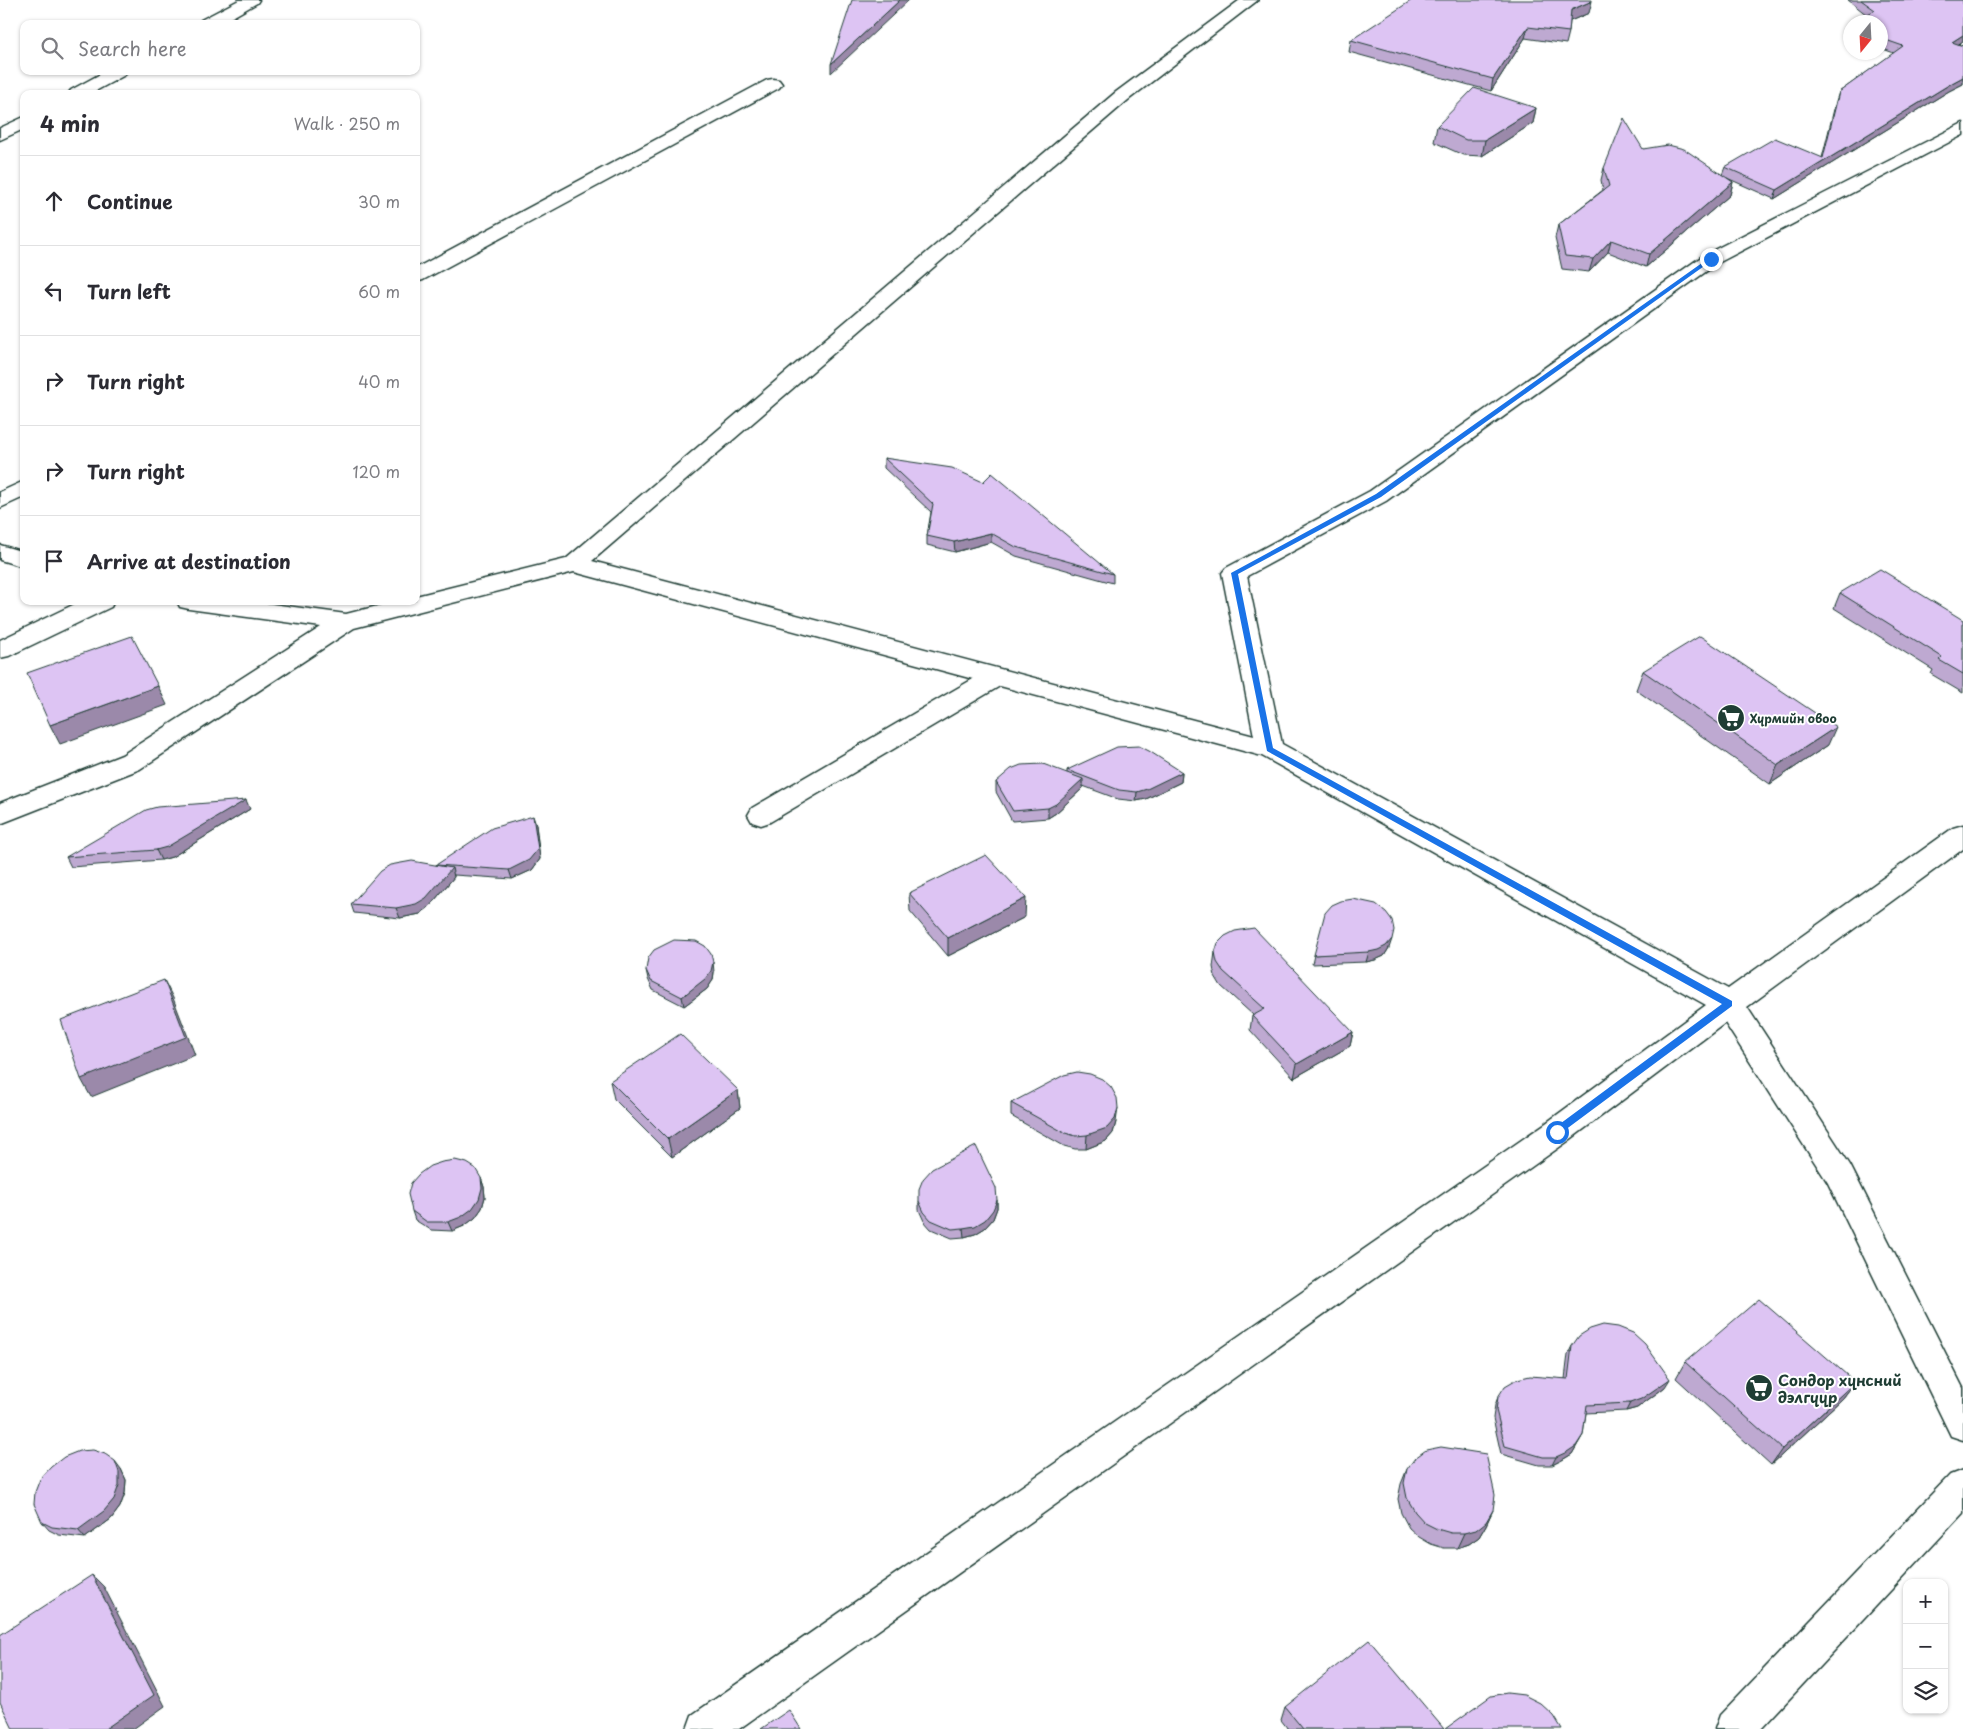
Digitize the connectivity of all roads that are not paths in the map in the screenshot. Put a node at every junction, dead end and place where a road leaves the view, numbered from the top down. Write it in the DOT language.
graph roads {
  1 [pos="252,0"];
  2 [pos="1250,0"];
  3 [pos="214,20"];
  4 [pos="112,75"];
  5 [pos="773,84"];
  6 [pos="84,90"];
  7 [pos="20,124"];
  8 [pos="1963,128"];
  9 [pos="0,135"];
  10 [pos="420,274"];
  11 [pos="20,490"];
  12 [pos="0,501"];
  13 [pos="0,552"];
  14 [pos="20,559"];
  15 [pos="574,564"];
  16 [pos="420,603"];
  17 [pos="94,605"];
  18 [pos="219,605"];
  19 [pos="413,605"];
  20 [pos="346,622"];
  21 [pos="0,650"];
  22 [pos="997,676"];
  23 [pos="1270,749"];
  24 [pos="0,814"];
  25 [pos="760,815"];
  26 [pos="1963,835"];
  27 [pos="1728,1004"];
  28 [pos="1963,1424"];
  29 [pos="1963,1487"];
  30 [pos="706,1729"];
  31 [pos="1734,1729"];
  1 -- 3 [label="street"];
  2 -- 15 [label="street"];
  4 -- 6 [label="street"];
  5 -- 10 [label="street"];
  7 -- 9 [label="street"];
  8 -- 23 [label="street"];
  11 -- 12 [label="street"];
  13 -- 14 [label="street"];
  15 -- 16 [label="street"];
  15 -- 22 [label="street"];
  17 -- 21 [label="street"];
  18 -- 20 [label="street"];
  19 -- 20 [label="street"];
  20 -- 24 [label="street"];
  22 -- 23 [label="street"];
  22 -- 25 [label="street"];
  23 -- 27 [label="street"];
  26 -- 27 [label="street"];
  27 -- 28 [label="street"];
  27 -- 30 [label="street"];
  29 -- 31 [label="street"];
}
